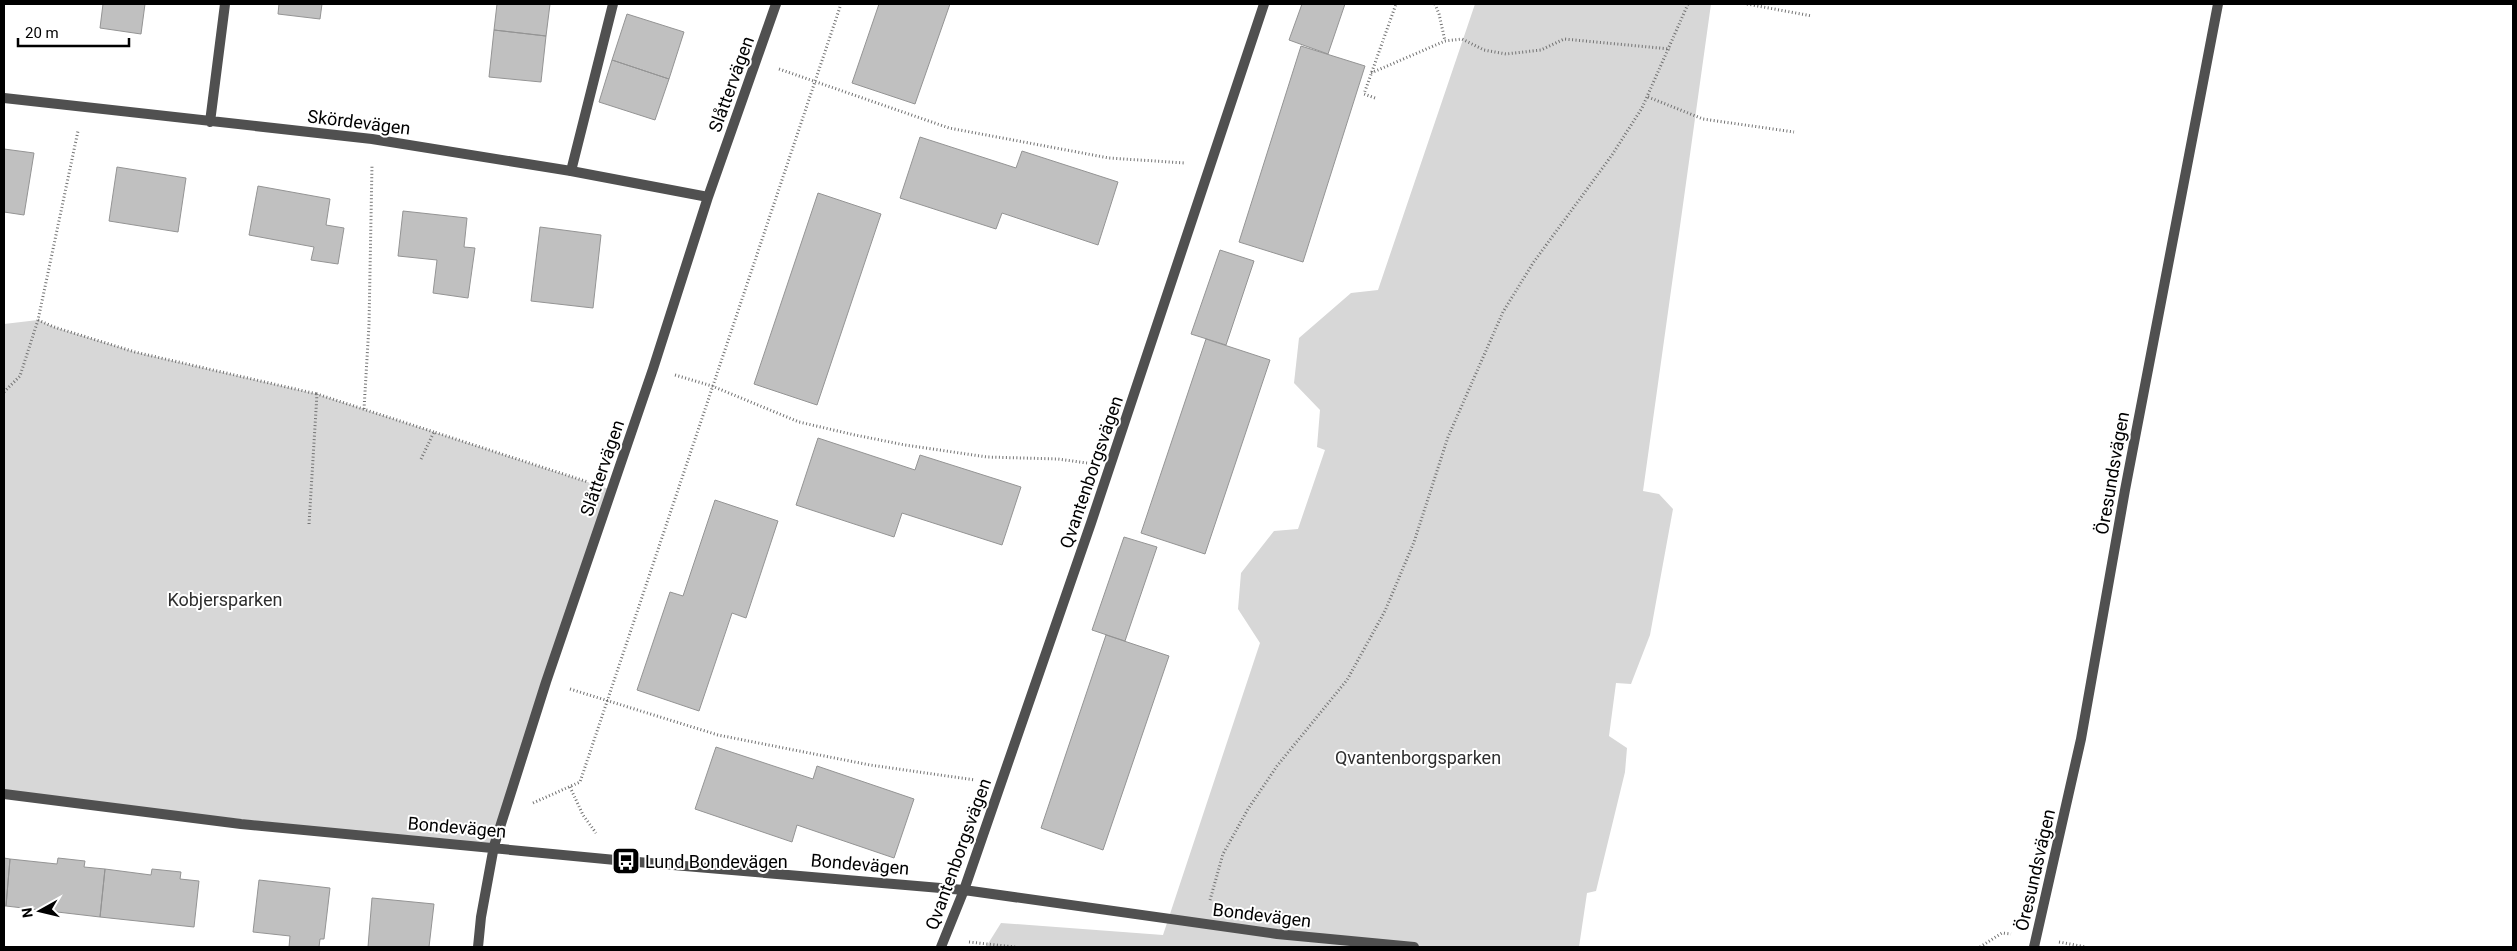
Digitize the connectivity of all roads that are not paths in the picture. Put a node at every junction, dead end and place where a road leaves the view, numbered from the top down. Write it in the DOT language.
graph roads {
  1 [pos="225,4"];
  2 [pos="613,4"];
  3 [pos="776,4"];
  4 [pos="1264,4"];
  5 [pos="2218,4"];
  6 [pos="4,98"];
  7 [pos="210,122"];
  8 [pos="571,170"];
  9 [pos="708,197"];
  10 [pos="4,794"];
  11 [pos="494,846"];
  12 [pos="964,890"];
  13 [pos="942,943"];
  14 [pos="478,947"];
  15 [pos="1414,947"];
  16 [pos="2034,947"];
  1 -- 7 [label="street"];
  2 -- 8 [label="street"];
  3 -- 9 [label="street, Slåttervägen"];
  4 -- 12 [label="street, Qvantenborgsvägen"];
  5 -- 16 [label="street, Öresundsvägen"];
  6 -- 7 [label="street, Skördevägen"];
  7 -- 8 [label="street, Skördevägen"];
  8 -- 9 [label="street, Skördevägen"];
  9 -- 11 [label="street, Slåttervägen"];
  10 -- 11 [label="street, Bondevägen"];
  11 -- 12 [label="street, Bondevägen"];
  11 -- 14 [label="street, Slåttervägen"];
  12 -- 13 [label="street, Qvantenborgsvägen"];
  12 -- 15 [label="street, Bondevägen"];
}
